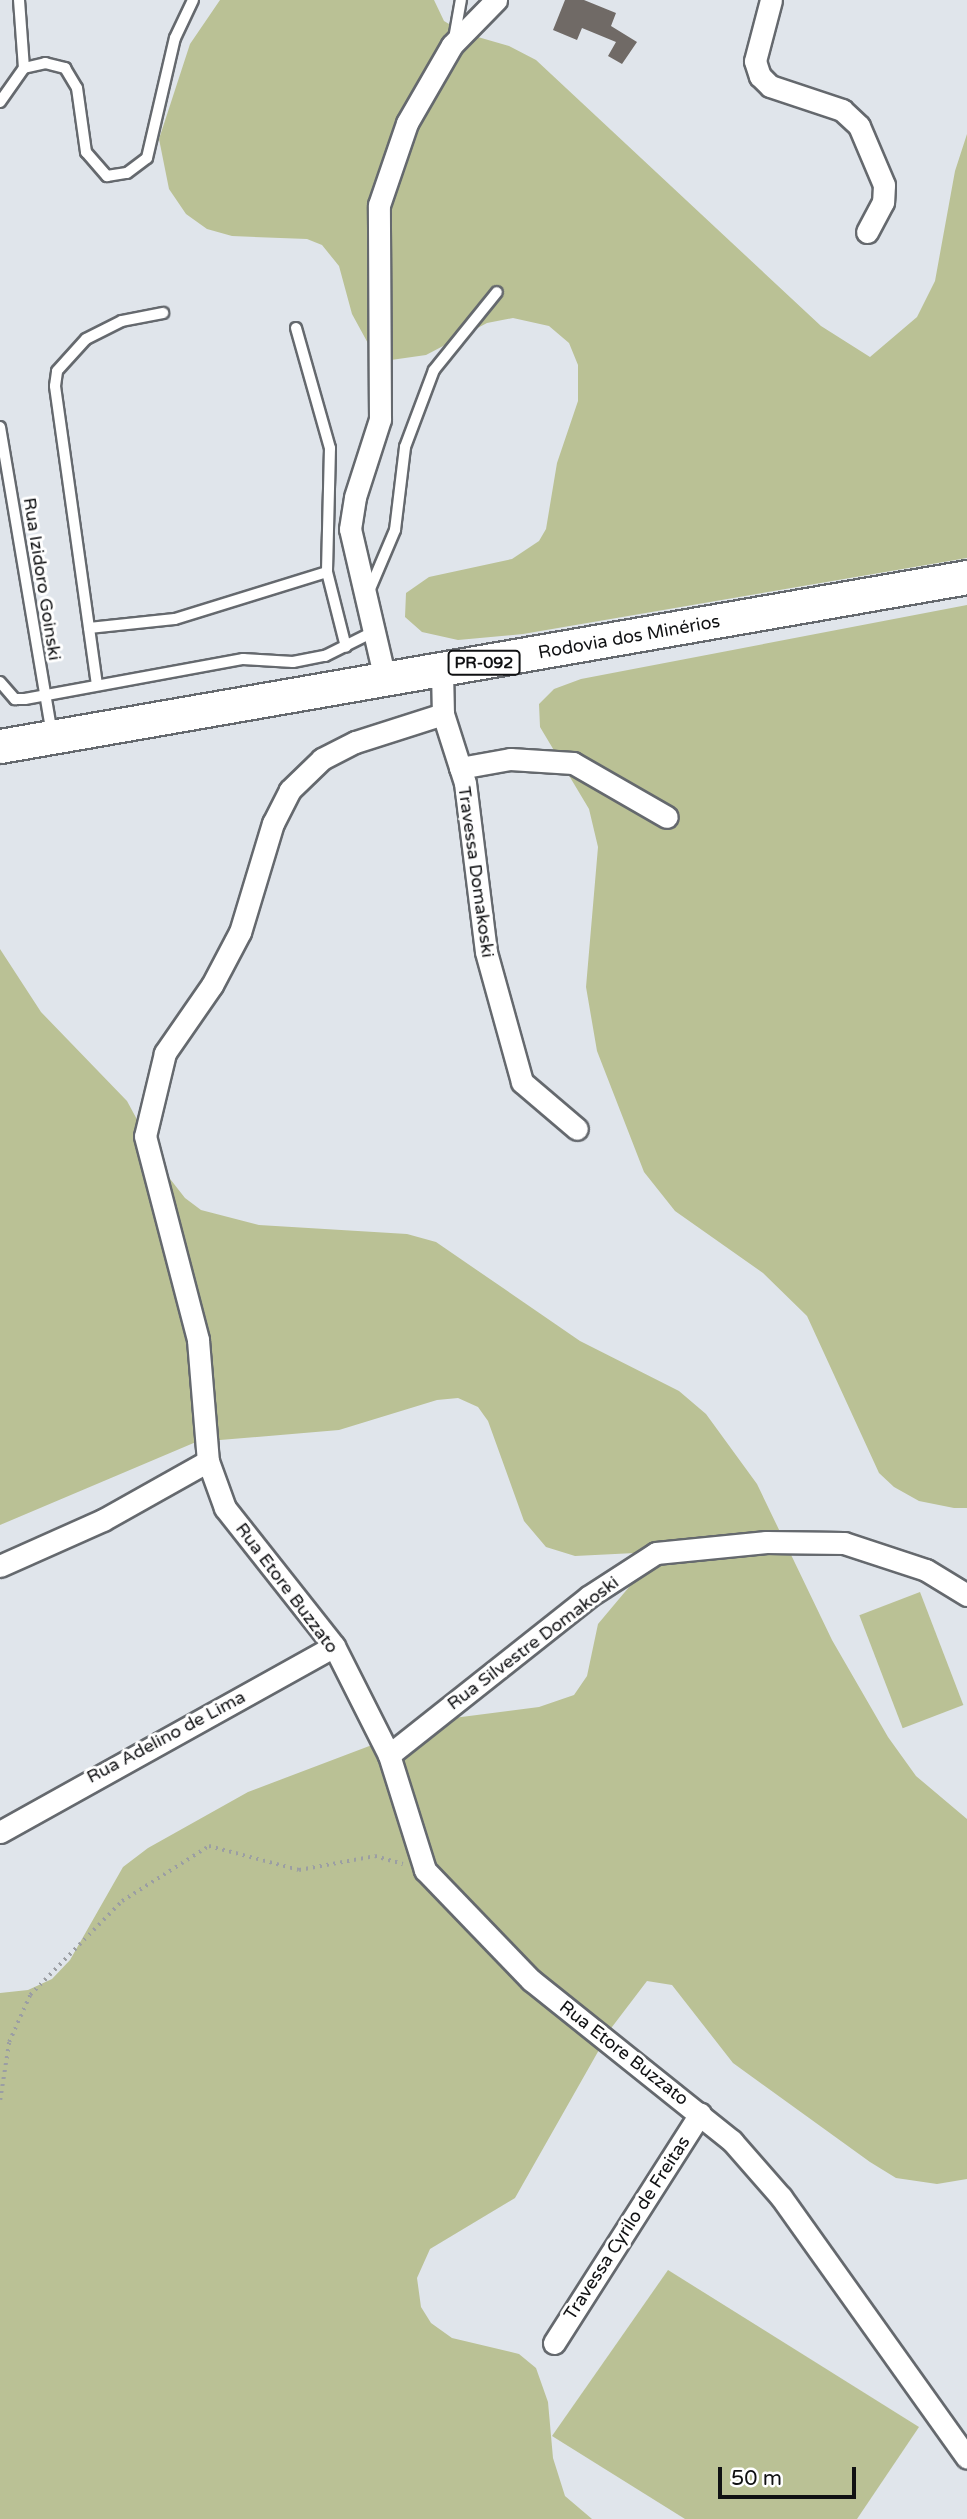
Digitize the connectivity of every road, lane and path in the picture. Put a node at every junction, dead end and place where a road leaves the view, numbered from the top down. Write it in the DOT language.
graph roads {
  1 [pos="19,0"];
  2 [pos="193,0"];
  3 [pos="461,0"];
  4 [pos="496,0"];
  5 [pos="771,0"];
  6 [pos="453,45"];
  7 [pos="24,68"];
  8 [pos="0,102"];
  9 [pos="867,232"];
  10 [pos="497,292"];
  11 [pos="163,313"];
  12 [pos="296,328"];
  13 [pos="0,427"];
  14 [pos="327,572"];
  15 [pos="967,577"];
  16 [pos="366,598"];
  17 [pos="89,628"];
  18 [pos="374,631"];
  19 [pos="346,647"];
  20 [pos="442,671"];
  21 [pos="385,679"];
  22 [pos="0,682"];
  23 [pos="97,685"];
  24 [pos="43,694"];
  25 [pos="443,714"];
  26 [pos="52,737"];
  27 [pos="0,746"];
  28 [pos="460,768"];
  29 [pos="667,817"];
  30 [pos="577,1129"];
  31 [pos="208,1461"];
  32 [pos="0,1566"];
  33 [pos="967,1595"];
  34 [pos="334,1646"];
  35 [pos="389,1755"];
  36 [pos="0,1832"];
  37 [pos="425,1870"];
  38 [pos="0,2100"];
  39 [pos="700,2114"];
  40 [pos="554,2343"];
  41 [pos="967,2458"];
  1 -- 7 [label="lane"];
  2 -- 7 [label="lane"];
  3 -- 6 [label="lane"];
  4 -- 6 [label="street"];
  5 -- 9 [label="street"];
  6 -- 16 [label="street"];
  7 -- 8 [label="lane"];
  10 -- 16 [label="lane"];
  11 -- 17 [label="lane"];
  12 -- 14 [label="lane"];
  13 -- 24 [label="lane, Rua Izidoro Goinski"];
  14 -- 17 [label="lane"];
  14 -- 19 [label="lane"];
  15 -- 20 [label="main road, Rodovia dos Minérios / PR-092"];
  16 -- 18 [label="street"];
  17 -- 23 [label="lane"];
  18 -- 19 [label="lane"];
  18 -- 21 [label="street"];
  19 -- 23 [label="lane"];
  20 -- 21 [label="main road, Rodovia dos Minérios / PR-092"];
  20 -- 25 [label="street"];
  21 -- 26 [label="main road, Rodovia dos Minérios / PR-092"];
  22 -- 24 [label="lane"];
  23 -- 24 [label="lane"];
  24 -- 26 [label="lane, Rua Izidoro Goinski"];
  25 -- 28 [label="street, Travessa Domakoski"];
  25 -- 31 [label="street, Rua Etore Buzzato"];
  26 -- 27 [label="main road, Rodovia dos Minérios / PR-092"];
  28 -- 29 [label="street"];
  28 -- 30 [label="street, Travessa Domakoski"];
  31 -- 32 [label="street"];
  31 -- 34 [label="street, Rua Etore Buzzato"];
  33 -- 35 [label="street, Rua Silvestre Domakoski"];
  34 -- 35 [label="street, Rua Etore Buzzato"];
  34 -- 36 [label="street, Rua Adelino de Lima"];
  35 -- 37 [label="street, Rua Etore Buzzato"];
  37 -- 38 [label="path"];
  37 -- 39 [label="street, Rua Etore Buzzato"];
  39 -- 40 [label="street, Travessa Cyrilo de Freitas"];
  39 -- 41 [label="street, Rua Etore Buzzato"];
}
